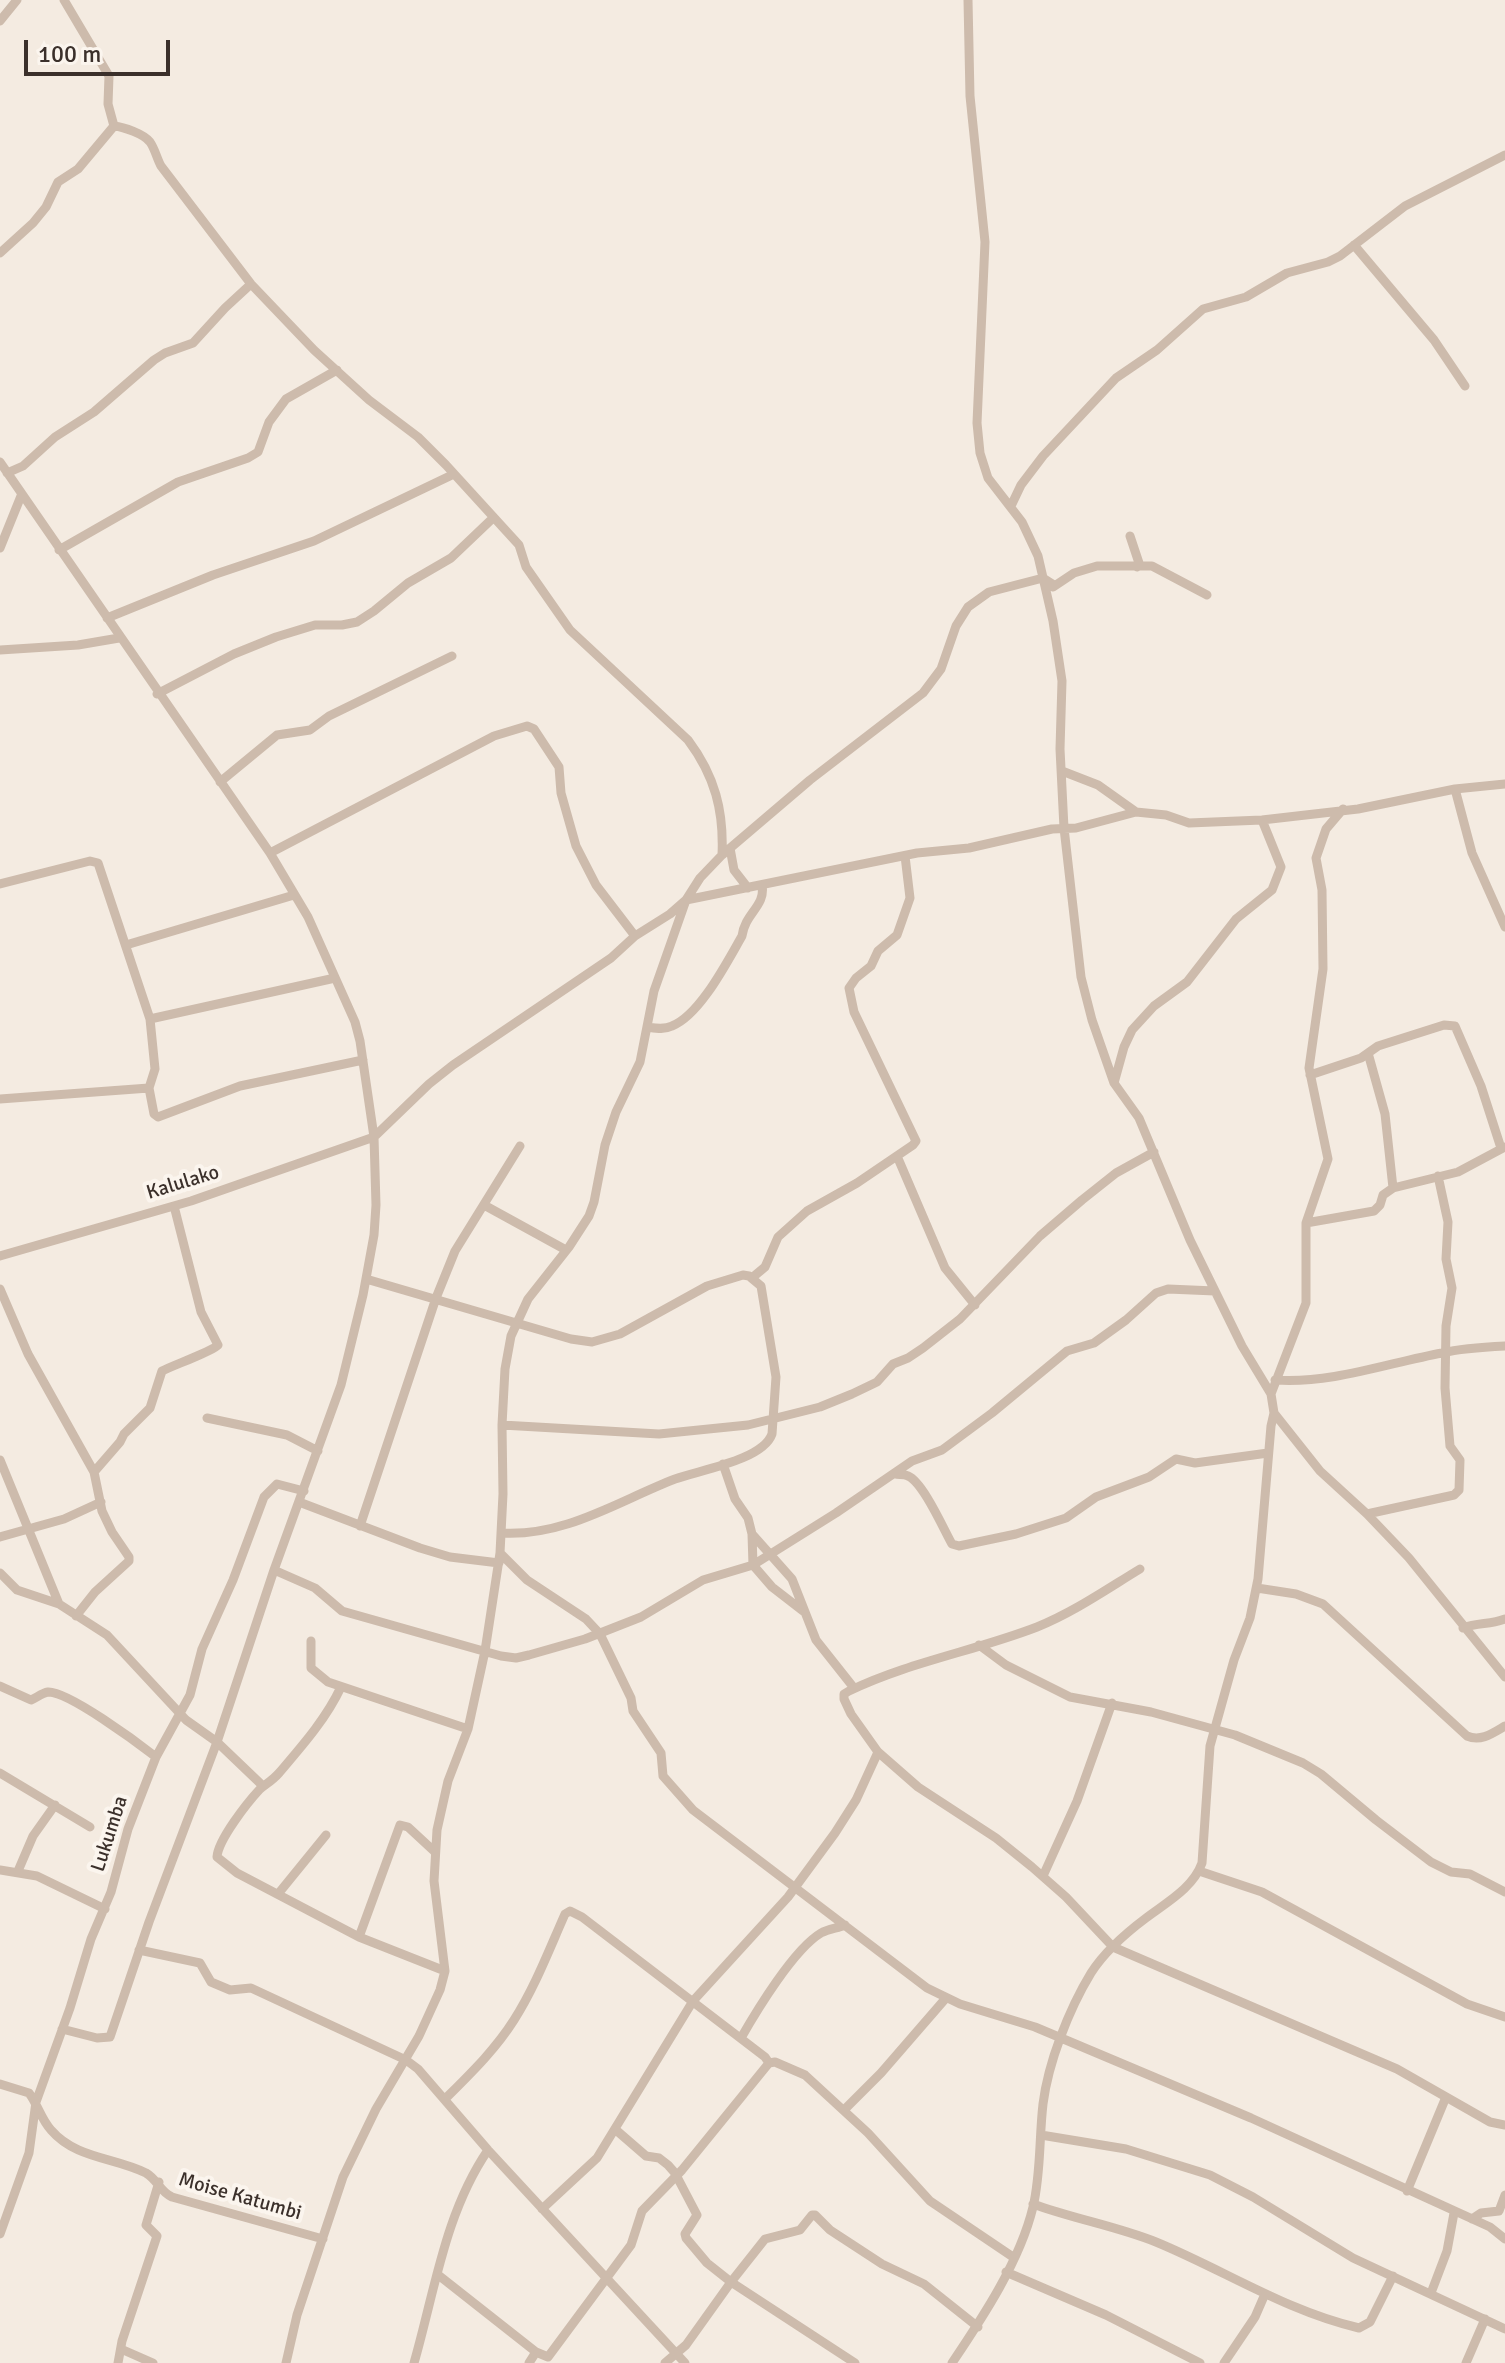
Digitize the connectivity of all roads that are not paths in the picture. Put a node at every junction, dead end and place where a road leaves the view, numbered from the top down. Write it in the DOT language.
graph roads {
  1 [pos="17,0"];
  2 [pos="64,0"];
  3 [pos="968,0"];
  4 [pos="0,21"];
  5 [pos="114,126"];
  6 [pos="1505,155"];
  7 [pos="1354,245"];
  8 [pos="0,253"];
  9 [pos="251,284"];
  10 [pos="337,370"];
  11 [pos="1465,386"];
  12 [pos="0,462"];
  13 [pos="7,473"];
  14 [pos="454,474"];
  15 [pos="21,496"];
  16 [pos="1011,506"];
  17 [pos="493,518"];
  18 [pos="1130,536"];
  19 [pos="0,548"];
  20 [pos="59,550"];
  21 [pos="1141,565"];
  22 [pos="1043,578"];
  23 [pos="1054,585"];
  24 [pos="1207,595"];
  25 [pos="1048,598"];
  26 [pos="107,618"];
  27 [pos="119,638"];
  28 [pos="0,650"];
  29 [pos="452,656"];
  30 [pos="157,694"];
  31 [pos="1062,771"];
  32 [pos="220,782"];
  33 [pos="1505,784"];
  34 [pos="1455,789"];
  35 [pos="1343,809"];
  36 [pos="1136,812"];
  37 [pos="1262,820"];
  38 [pos="1064,828"];
  39 [pos="726,852"];
  40 [pos="270,853"];
  41 [pos="905,856"];
  42 [pos="0,884"];
  43 [pos="762,885"];
  44 [pos="748,888"];
  45 [pos="294,895"];
  46 [pos="686,900"];
  47 [pos="1505,927"];
  48 [pos="635,936"];
  49 [pos="126,945"];
  50 [pos="335,978"];
  51 [pos="150,1019"];
  52 [pos="647,1027"];
  53 [pos="1368,1053"];
  54 [pos="363,1060"];
  55 [pos="1310,1075"];
  56 [pos="1114,1083"];
  57 [pos="149,1088"];
  58 [pos="0,1099"];
  59 [pos="374,1137"];
  60 [pos="520,1146"];
  61 [pos="1503,1148"];
  62 [pos="1154,1152"];
  63 [pos="897,1156"];
  64 [pos="1438,1176"];
  65 [pos="1393,1188"];
  66 [pos="484,1205"];
  67 [pos="174,1206"];
  68 [pos="1306,1223"];
  69 [pos="566,1250"];
  70 [pos="0,1256"];
  71 [pos="753,1277"];
  72 [pos="366,1279"];
  73 [pos="0,1289"];
  74 [pos="1215,1291"];
  75 [pos="436,1298"];
  76 [pos="975,1305"];
  77 [pos="515,1323"];
  78 [pos="1505,1346"];
  79 [pos="1445,1352"];
  80 [pos="1275,1380"];
  81 [pos="1271,1394"];
  82 [pos="1274,1413"];
  83 [pos="207,1418"];
  84 [pos="772,1420"];
  85 [pos="502,1425"];
  86 [pos="318,1451"];
  87 [pos="1268,1453"];
  88 [pos="0,1460"];
  89 [pos="723,1464"];
  90 [pos="94,1472"];
  91 [pos="895,1474"];
  92 [pos="304,1491"];
  93 [pos="101,1502"];
  94 [pos="299,1502"];
  95 [pos="1367,1514"];
  96 [pos="360,1526"];
  97 [pos="28,1527"];
  98 [pos="501,1533"];
  99 [pos="752,1534"];
  100 [pos="0,1537"];
  101 [pos="771,1554"];
  102 [pos="499,1558"];
  103 [pos="753,1565"];
  104 [pos="1140,1569"];
  105 [pos="274,1570"];
  106 [pos="0,1573"];
  107 [pos="1257,1588"];
  108 [pos="59,1604"];
  109 [pos="803,1611"];
  110 [pos="76,1616"];
  111 [pos="1505,1619"];
  112 [pos="1463,1628"];
  113 [pos="600,1634"];
  114 [pos="311,1641"];
  115 [pos="979,1645"];
  116 [pos="485,1651"];
  117 [pos="1505,1677"];
  118 [pos="0,1686"];
  119 [pos="341,1687"];
  120 [pos="854,1688"];
  121 [pos="1112,1703"];
  122 [pos="181,1713"];
  123 [pos="1505,1726"];
  124 [pos="468,1729"];
  125 [pos="1215,1730"];
  126 [pos="217,1742"];
  127 [pos="878,1752"];
  128 [pos="156,1757"];
  129 [pos="0,1773"];
  130 [pos="263,1786"];
  131 [pos="55,1805"];
  132 [pos="90,1827"];
  133 [pos="326,1835"];
  134 [pos="435,1852"];
  135 [pos="0,1870"];
  136 [pos="18,1871"];
  137 [pos="1199,1871"];
  138 [pos="1043,1876"];
  139 [pos="795,1888"];
  140 [pos="1505,1892"];
  141 [pos="278,1894"];
  142 [pos="105,1909"];
  143 [pos="845,1925"];
  144 [pos="359,1937"];
  145 [pos="1113,1947"];
  146 [pos="139,1950"];
  147 [pos="445,1971"];
  148 [pos="946,1998"];
  149 [pos="693,2001"];
  150 [pos="1505,2017"];
  151 [pos="62,2029"];
  152 [pos="741,2038"];
  153 [pos="1062,2038"];
  154 [pos="406,2060"];
  155 [pos="769,2063"];
  156 [pos="0,2084"];
  157 [pos="1446,2097"];
  158 [pos="445,2099"];
  159 [pos="36,2102"];
  160 [pos="844,2110"];
  161 [pos="1505,2125"];
  162 [pos="616,2130"];
  163 [pos="1041,2135"];
  164 [pos="488,2150"];
  165 [pos="676,2177"];
  166 [pos="159,2182"];
  167 [pos="1407,2191"];
  168 [pos="1505,2195"];
  169 [pos="1033,2204"];
  170 [pos="542,2209"];
  171 [pos="1454,2213"];
  172 [pos="1472,2219"];
  173 [pos="0,2234"];
  174 [pos="323,2239"];
  175 [pos="1505,2239"];
  176 [pos="1013,2257"];
  177 [pos="1006,2272"];
  178 [pos="437,2274"];
  179 [pos="1393,2276"];
  180 [pos="606,2280"];
  181 [pos="731,2282"];
  182 [pos="1431,2293"];
  183 [pos="1265,2294"];
  184 [pos="1485,2319"];
  185 [pos="978,2327"];
  186 [pos="1505,2329"];
  187 [pos="121,2349"];
  188 [pos="536,2352"];
  189 [pos="682,2359"];
  190 [pos="118,2363"];
  191 [pos="153,2363"];
  192 [pos="286,2363"];
  193 [pos="414,2363"];
  194 [pos="529,2363"];
  195 [pos="665,2363"];
  196 [pos="855,2363"];
  197 [pos="952,2363"];
  198 [pos="1200,2363"];
  199 [pos="1224,2363"];
  200 [pos="1466,2363"];
  1 -- 4 [label="street"];
  2 -- 5 [label="street"];
  3 -- 16 [label="street"];
  5 -- 8 [label="street"];
  5 -- 9 [label="street"];
  6 -- 7 [label="street"];
  7 -- 11 [label="street"];
  7 -- 16 [label="street"];
  9 -- 10 [label="street"];
  9 -- 13 [label="street"];
  10 -- 14 [label="street"];
  10 -- 20 [label="street"];
  12 -- 13 [label="street"];
  13 -- 15 [label="street"];
  14 -- 17 [label="street"];
  14 -- 26 [label="street"];
  15 -- 19 [label="street"];
  15 -- 20 [label="street"];
  16 -- 22 [label="street"];
  17 -- 30 [label="street"];
  17 -- 39 [label="street"];
  18 -- 21 [label="street"];
  20 -- 26 [label="street"];
  21 -- 23 [label="street"];
  21 -- 24 [label="street"];
  22 -- 23 [label="street"];
  22 -- 25 [label="street"];
  22 -- 39 [label="street"];
  23 -- 25 [label="street"];
  25 -- 31 [label="street"];
  26 -- 27 [label="street"];
  27 -- 28 [label="street"];
  27 -- 30 [label="street"];
  29 -- 32 [label="street"];
  30 -- 32 [label="street"];
  31 -- 36 [label="street"];
  31 -- 38 [label="street"];
  32 -- 40 [label="street"];
  33 -- 34 [label="street"];
  34 -- 35 [label="street"];
  34 -- 47 [label="street"];
  35 -- 37 [label="street"];
  35 -- 55 [label="street"];
  36 -- 37 [label="street"];
  36 -- 38 [label="street"];
  37 -- 56 [label="street"];
  38 -- 41 [label="street"];
  38 -- 56 [label="street"];
  39 -- 44 [label="street"];
  39 -- 46 [label="street"];
  40 -- 45 [label="street"];
  40 -- 48 [label="street"];
  41 -- 43 [label="street"];
  41 -- 63 [label="street"];
  42 -- 49 [label="street"];
  43 -- 44 [label="street"];
  43 -- 52 [label="street"];
  44 -- 46 [label="street"];
  45 -- 49 [label="street"];
  45 -- 50 [label="street"];
  46 -- 48 [label="street"];
  46 -- 52 [label="street"];
  48 -- 59 [label="street"];
  49 -- 51 [label="street"];
  50 -- 51 [label="street"];
  50 -- 54 [label="street"];
  51 -- 57 [label="street"];
  52 -- 69 [label="street"];
  53 -- 55 [label="street"];
  53 -- 61 [label="street"];
  53 -- 65 [label="street"];
  54 -- 57 [label="street"];
  54 -- 59 [label="street"];
  55 -- 68 [label="street"];
  56 -- 62 [label="street"];
  57 -- 58 [label="street"];
  59 -- 67 [label="street, Kalulako"];
  59 -- 72 [label="street"];
  60 -- 66 [label="street"];
  61 -- 64 [label="street"];
  62 -- 74 [label="street"];
  62 -- 76 [label="street"];
  63 -- 71 [label="street"];
  63 -- 76 [label="street"];
  64 -- 65 [label="street"];
  64 -- 79 [label="street"];
  65 -- 68 [label="street"];
  66 -- 69 [label="street"];
  66 -- 75 [label="street"];
  67 -- 70 [label="street, Kalulako"];
  67 -- 90 [label="street"];
  68 -- 80 [label="street"];
  69 -- 77 [label="street"];
  71 -- 77 [label="street"];
  71 -- 84 [label="street"];
  72 -- 75 [label="street"];
  72 -- 86 [label="street"];
  73 -- 90 [label="street"];
  74 -- 81 [label="street"];
  74 -- 91 [label="street"];
  75 -- 77 [label="street"];
  75 -- 96 [label="street"];
  76 -- 84 [label="street"];
  77 -- 85 [label="street"];
  78 -- 79 [label="street"];
  79 -- 80 [label="street"];
  79 -- 95 [label="street"];
  80 -- 81 [label="street"];
  81 -- 82 [label="street"];
  82 -- 87 [label="street"];
  82 -- 95 [label="street"];
  83 -- 86 [label="street"];
  84 -- 85 [label="street"];
  84 -- 89 [label="street"];
  85 -- 98 [label="street"];
  86 -- 92 [label="street"];
  87 -- 91 [label="street"];
  87 -- 107 [label="street"];
  88 -- 97 [label="street"];
  89 -- 98 [label="street"];
  89 -- 99 [label="street"];
  90 -- 93 [label="street"];
  91 -- 101 [label="street"];
  92 -- 94 [label="street"];
  92 -- 122 [label="street, Lukumba"];
  93 -- 97 [label="street"];
  93 -- 110 [label="street"];
  94 -- 96 [label="street"];
  94 -- 105 [label="street"];
  95 -- 112 [label="street"];
  96 -- 102 [label="street"];
  97 -- 100 [label="street"];
  97 -- 108 [label="street"];
  98 -- 102 [label="street"];
  99 -- 101 [label="street"];
  99 -- 103 [label="street"];
  101 -- 103 [label="street"];
  101 -- 109 [label="street"];
  102 -- 113 [label="street"];
  102 -- 116 [label="street"];
  103 -- 109 [label="street"];
  103 -- 113 [label="street"];
  104 -- 115 [label="street"];
  105 -- 116 [label="street"];
  105 -- 126 [label="street"];
  106 -- 108 [label="street"];
  107 -- 123 [label="street"];
  107 -- 125 [label="street"];
  108 -- 110 [label="street"];
  109 -- 120 [label="street"];
  110 -- 122 [label="street"];
  111 -- 112 [label="street"];
  112 -- 117 [label="street"];
  113 -- 116 [label="street"];
  113 -- 139 [label="street"];
  114 -- 119 [label="street"];
  115 -- 120 [label="street"];
  115 -- 121 [label="street"];
  116 -- 124 [label="street"];
  118 -- 128 [label="street"];
  119 -- 124 [label="street"];
  119 -- 130 [label="street"];
  120 -- 127 [label="street"];
  121 -- 125 [label="street"];
  121 -- 138 [label="street"];
  122 -- 126 [label="street"];
  122 -- 128 [label="street, Lukumba"];
  124 -- 134 [label="street"];
  125 -- 137 [label="street"];
  125 -- 140 [label="street"];
  126 -- 130 [label="street"];
  126 -- 146 [label="street"];
  127 -- 138 [label="street"];
  127 -- 139 [label="street"];
  128 -- 142 [label="street, Lukumba"];
  129 -- 131 [label="street"];
  130 -- 141 [label="street"];
  131 -- 132 [label="street"];
  131 -- 136 [label="street"];
  133 -- 141 [label="street"];
  134 -- 144 [label="street"];
  134 -- 147 [label="street"];
  135 -- 136 [label="street"];
  136 -- 142 [label="street"];
  137 -- 145 [label="street"];
  137 -- 150 [label="street"];
  138 -- 145 [label="street"];
  139 -- 143 [label="street"];
  139 -- 149 [label="street"];
  141 -- 144 [label="street"];
  142 -- 151 [label="street, Lukumba"];
  143 -- 148 [label="street"];
  143 -- 152 [label="street"];
  144 -- 147 [label="street"];
  145 -- 153 [label="street"];
  145 -- 157 [label="street"];
  146 -- 151 [label="street"];
  146 -- 154 [label="street"];
  147 -- 154 [label="street"];
  148 -- 153 [label="street"];
  148 -- 160 [label="street"];
  149 -- 152 [label="street"];
  149 -- 158 [label="street"];
  149 -- 162 [label="street"];
  151 -- 159 [label="street, Lukumba"];
  152 -- 155 [label="street"];
  153 -- 163 [label="street"];
  153 -- 167 [label="street"];
  154 -- 158 [label="street"];
  154 -- 174 [label="street"];
  155 -- 160 [label="street"];
  155 -- 165 [label="street"];
  156 -- 159 [label="street"];
  157 -- 161 [label="street"];
  157 -- 167 [label="street"];
  158 -- 164 [label="street"];
  159 -- 166 [label="street, Moise Katumbi"];
  159 -- 173 [label="street, Lukumba"];
  160 -- 176 [label="street"];
  162 -- 165 [label="street"];
  162 -- 170 [label="street"];
  163 -- 169 [label="street"];
  163 -- 179 [label="street"];
  164 -- 170 [label="street"];
  164 -- 178 [label="street"];
  165 -- 180 [label="street"];
  165 -- 181 [label="street"];
  166 -- 174 [label="street, Moise Katumbi"];
  166 -- 187 [label="street"];
  167 -- 171 [label="street"];
  168 -- 172 [label="street"];
  169 -- 176 [label="street"];
  169 -- 183 [label="street"];
  170 -- 180 [label="street"];
  171 -- 172 [label="street"];
  171 -- 182 [label="street"];
  172 -- 175 [label="street"];
  174 -- 192 [label="street"];
  176 -- 177 [label="street"];
  177 -- 185 [label="street"];
  177 -- 198 [label="street"];
  178 -- 188 [label="street"];
  178 -- 193 [label="street"];
  179 -- 182 [label="street"];
  179 -- 183 [label="street"];
  180 -- 188 [label="street"];
  180 -- 189 [label="street"];
  181 -- 185 [label="street"];
  181 -- 189 [label="street"];
  181 -- 196 [label="street"];
  182 -- 184 [label="street"];
  183 -- 199 [label="street"];
  184 -- 186 [label="street"];
  184 -- 200 [label="street"];
  185 -- 197 [label="street"];
  187 -- 190 [label="street"];
  187 -- 191 [label="street"];
  188 -- 194 [label="street"];
  189 -- 195 [label="street"];
}
